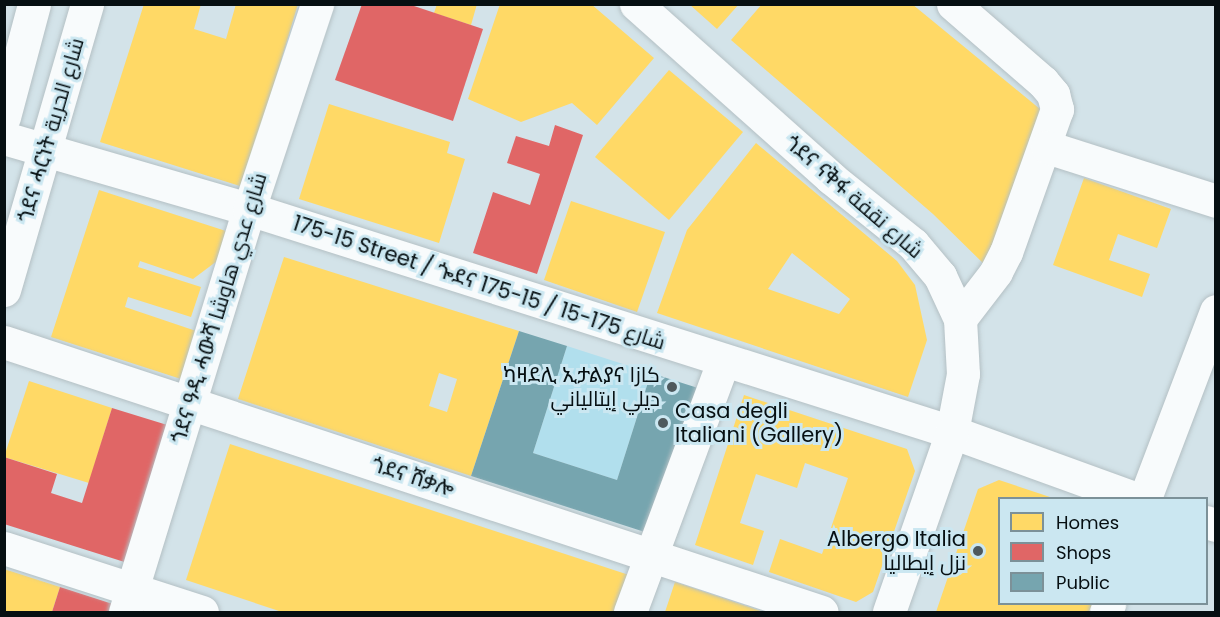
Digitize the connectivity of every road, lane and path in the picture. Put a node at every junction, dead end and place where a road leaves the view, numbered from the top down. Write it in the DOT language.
graph roads {
  1 [pos="34,4"];
  2 [pos="87,4"];
  3 [pos="317,4"];
  4 [pos="636,4"];
  5 [pos="953,4"];
  6 [pos="4,117"];
  7 [pos="4,138"];
  8 [pos="1047,147"];
  9 [pos="46,150"];
  10 [pos="1215,201"];
  11 [pos="249,209"];
  12 [pos="4,290"];
  13 [pos="1215,311"];
  14 [pos="960,319"];
  15 [pos="4,342"];
  16 [pos="723,362"];
  17 [pos="189,403"];
  18 [pos="952,432"];
  19 [pos="1131,497"];
  20 [pos="1145,497"];
  21 [pos="4,548"];
  22 [pos="650,555"];
  23 [pos="129,600"];
  24 [pos="202,612"];
  25 [pos="630,612"];
  26 [pos="822,612"];
  27 [pos="889,612"];
  1 -- 6 [label="street"];
  2 -- 9 [label="street, ጎደና ሓርነት شارع الحرية"];
  3 -- 11 [label="street, ጎደና ዓዲ ሓውሻ شارع عدي هاوشا"];
  4 -- 14 [label="street, ጎደና ናቅፋ شارع نقفة"];
  5 -- 8 [label="street"];
  7 -- 9 [label="street, 175-15 Street / ጐደና 175-15 / شارع 175-15"];
  8 -- 10 [label="street"];
  8 -- 14 [label="street"];
  9 -- 11 [label="street, 175-15 Street / ጐደና 175-15 / شارع 175-15"];
  9 -- 12 [label="street, ጎደና ሓርነት شارع الحرية"];
  11 -- 16 [label="street, 175-15 Street / ጐደና 175-15 / شارع 175-15"];
  11 -- 17 [label="street, ጎደና ዓዲ ሓውሻ شارع عدي هاوشا"];
  13 -- 20 [label="street"];
  14 -- 18 [label="street, ጎደና ናቅፋ شارع نقفة"];
  15 -- 17 [label="street, ጎደና ሸቃሎ"];
  16 -- 18 [label="street, 175-15 Street / ጐደና 175-15 / شارع 175-15"];
  16 -- 22 [label="street"];
  17 -- 22 [label="street, ጎደና ሸቃሎ"];
  17 -- 23 [label="street, ጎደና ዓዲ ሓውሻ شارع عدي هاوشا"];
  18 -- 19 [label="street, 175-15 Street / ጐደና 175-15 / شارع 175-15"];
  18 -- 27 [label="street, ጎደና ናቅፋ شارع نقفة"];
  21 -- 23 [label="street"];
  22 -- 25 [label="street"];
  22 -- 26 [label="street, ጎደና ሸቃሎ"];
  23 -- 24 [label="street"];
}
